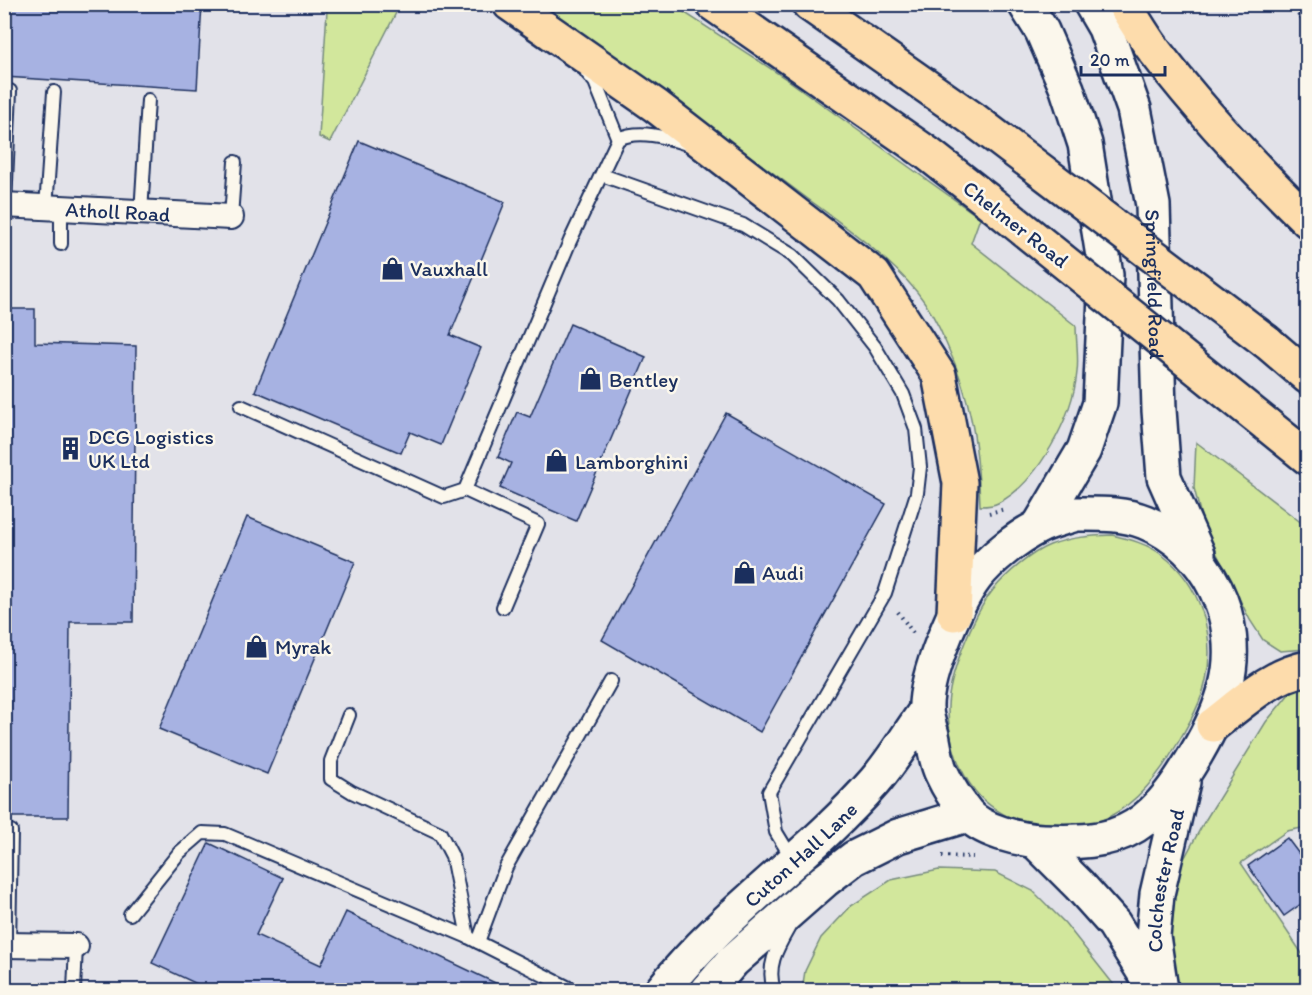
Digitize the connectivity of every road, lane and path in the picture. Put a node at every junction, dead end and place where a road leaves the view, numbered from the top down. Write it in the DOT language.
graph roads {
  1 [pos="510,4"];
  2 [pos="714,4"];
  3 [pos="808,4"];
  4 [pos="1025,4"];
  5 [pos="1091,4"];
  6 [pos="1108,4"];
  7 [pos="1124,4"];
  8 [pos="558,38"];
  9 [pos="1156,52"];
  10 [pos="10,91"];
  11 [pos="54,92"];
  12 [pos="148,100"];
  13 [pos="618,139"];
  14 [pos="718,154"];
  15 [pos="235,162"];
  16 [pos="602,175"];
  17 [pos="5,205"];
  18 [pos="53,208"];
  19 [pos="141,213"];
  20 [pos="231,218"];
  21 [pos="1308,221"];
  22 [pos="61,244"];
  23 [pos="1308,377"];
  24 [pos="241,406"];
  25 [pos="1308,458"];
  26 [pos="465,490"];
  27 [pos="1039,526"];
  28 [pos="1204,567"];
  29 [pos="503,607"];
  30 [pos="954,614"];
  31 [pos="1308,668"];
  32 [pos="611,681"];
  33 [pos="926,710"];
  34 [pos="349,715"];
  35 [pos="1213,725"];
  36 [pos="1186,771"];
  37 [pos="967,815"];
  38 [pos="11,831"];
  39 [pos="1035,841"];
  40 [pos="793,861"];
  41 [pos="824,881"];
  42 [pos="130,914"];
  43 [pos="473,939"];
  44 [pos="7,945"];
  45 [pos="76,946"];
  46 [pos="74,990"];
  47 [pos="573,990"];
  48 [pos="662,990"];
  49 [pos="708,990"];
  50 [pos="774,990"];
  51 [pos="1155,990"];
  52 [pos="1161,990"];
  1 -- 8 [label="main road"];
  2 -- 25 [label="main road, Chelmer Road, bridge"];
  3 -- 23 [label="main road, bridge"];
  4 -- 27 [label="main road"];
  5 -- 28 [label="main road, Springfield Road"];
  6 -- 9 [label="main road"];
  7 -- 9 [label="main road"];
  8 -- 13 [label="lane"];
  8 -- 14 [label="main road"];
  9 -- 21 [label="main road"];
  10 -- 17 [label="lane"];
  11 -- 18 [label="lane"];
  12 -- 19 [label="lane"];
  13 -- 14 [label="lane"];
  13 -- 16 [label="lane"];
  14 -- 30 [label="main road"];
  15 -- 20 [label="lane"];
  16 -- 26 [label="lane"];
  16 -- 40 [label="lane"];
  17 -- 18 [label="street, Atholl Road"];
  18 -- 19 [label="street, Atholl Road"];
  18 -- 22 [label="lane"];
  19 -- 20 [label="street, Atholl Road"];
  24 -- 26 [label="lane"];
  26 -- 29 [label="lane"];
  27 -- 28 [label="main road"];
  27 -- 30 [label="main road"];
  28 -- 35 [label="main road"];
  30 -- 33 [label="main road"];
  31 -- 35 [label="main road"];
  32 -- 43 [label="lane"];
  33 -- 37 [label="main road"];
  33 -- 40 [label="main road, Cuton Hall Lane"];
  34 -- 43 [label="lane"];
  35 -- 36 [label="main road"];
  36 -- 39 [label="main road"];
  36 -- 52 [label="main road, Colchester Road"];
  37 -- 39 [label="main road"];
  37 -- 41 [label="main road, Cuton Hall Lane"];
  38 -- 44 [label="lane"];
  39 -- 51 [label="main road, Colchester Road"];
  40 -- 48 [label="main road, Cuton Hall Lane"];
  41 -- 49 [label="main road, Cuton Hall Lane"];
  41 -- 50 [label="lane"];
  42 -- 43 [label="lane"];
  43 -- 47 [label="lane"];
  44 -- 45 [label="street"];
  45 -- 46 [label="lane"];
}
